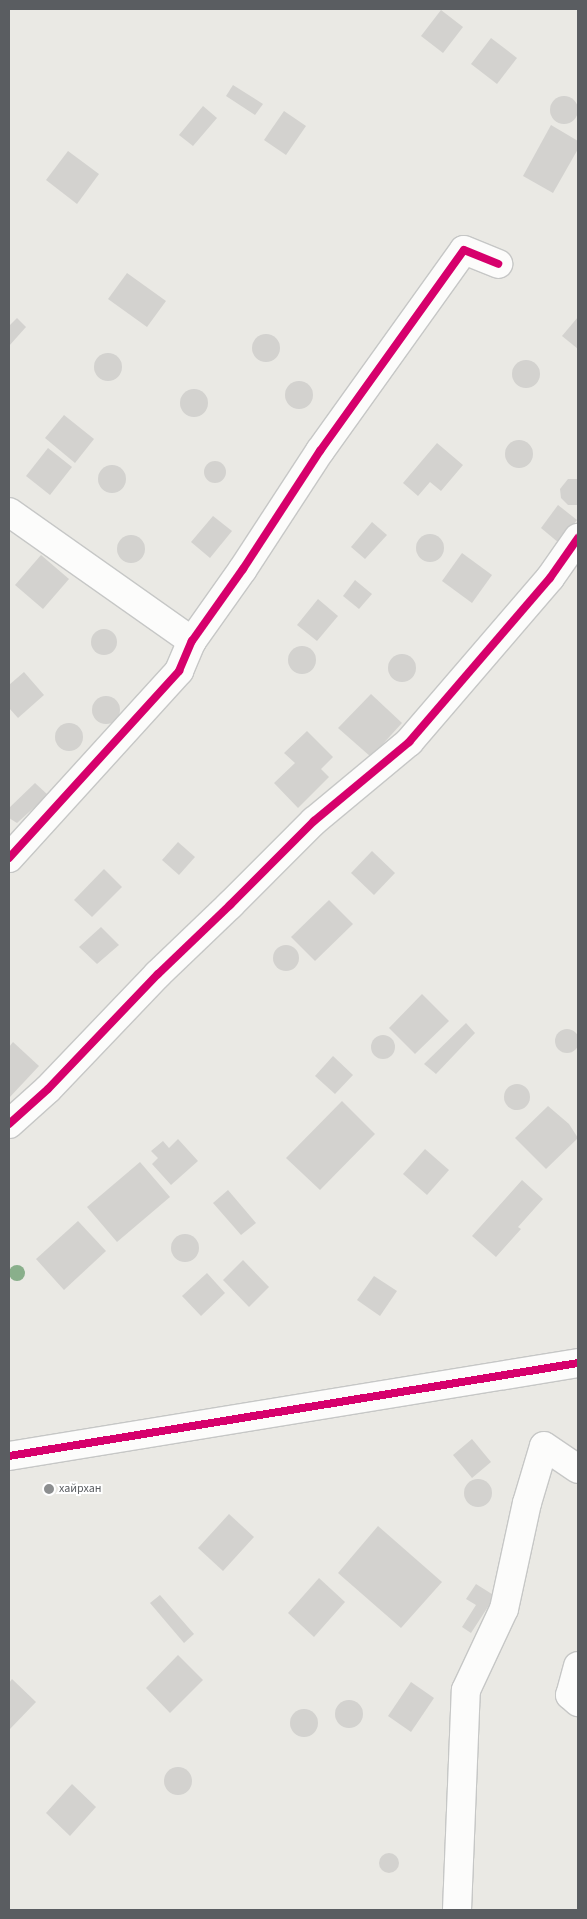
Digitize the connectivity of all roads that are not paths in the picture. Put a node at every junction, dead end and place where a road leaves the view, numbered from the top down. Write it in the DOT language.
graph roads {
  1 [pos="498,264"];
  2 [pos="9,512"];
  3 [pos="578,538"];
  4 [pos="192,641"];
  5 [pos="9,858"];
  6 [pos="9,1124"];
  7 [pos="578,1363"];
  8 [pos="9,1456"];
  9 [pos="578,1469"];
  10 [pos="578,1666"];
  11 [pos="578,1702"];
  12 [pos="457,1910"];
  1 -- 4 [label="street"];
  2 -- 4 [label="street"];
  3 -- 6 [label="street"];
  4 -- 5 [label="street"];
  7 -- 8 [label="street"];
  9 -- 12 [label="street"];
  10 -- 11 [label="street"];
}
